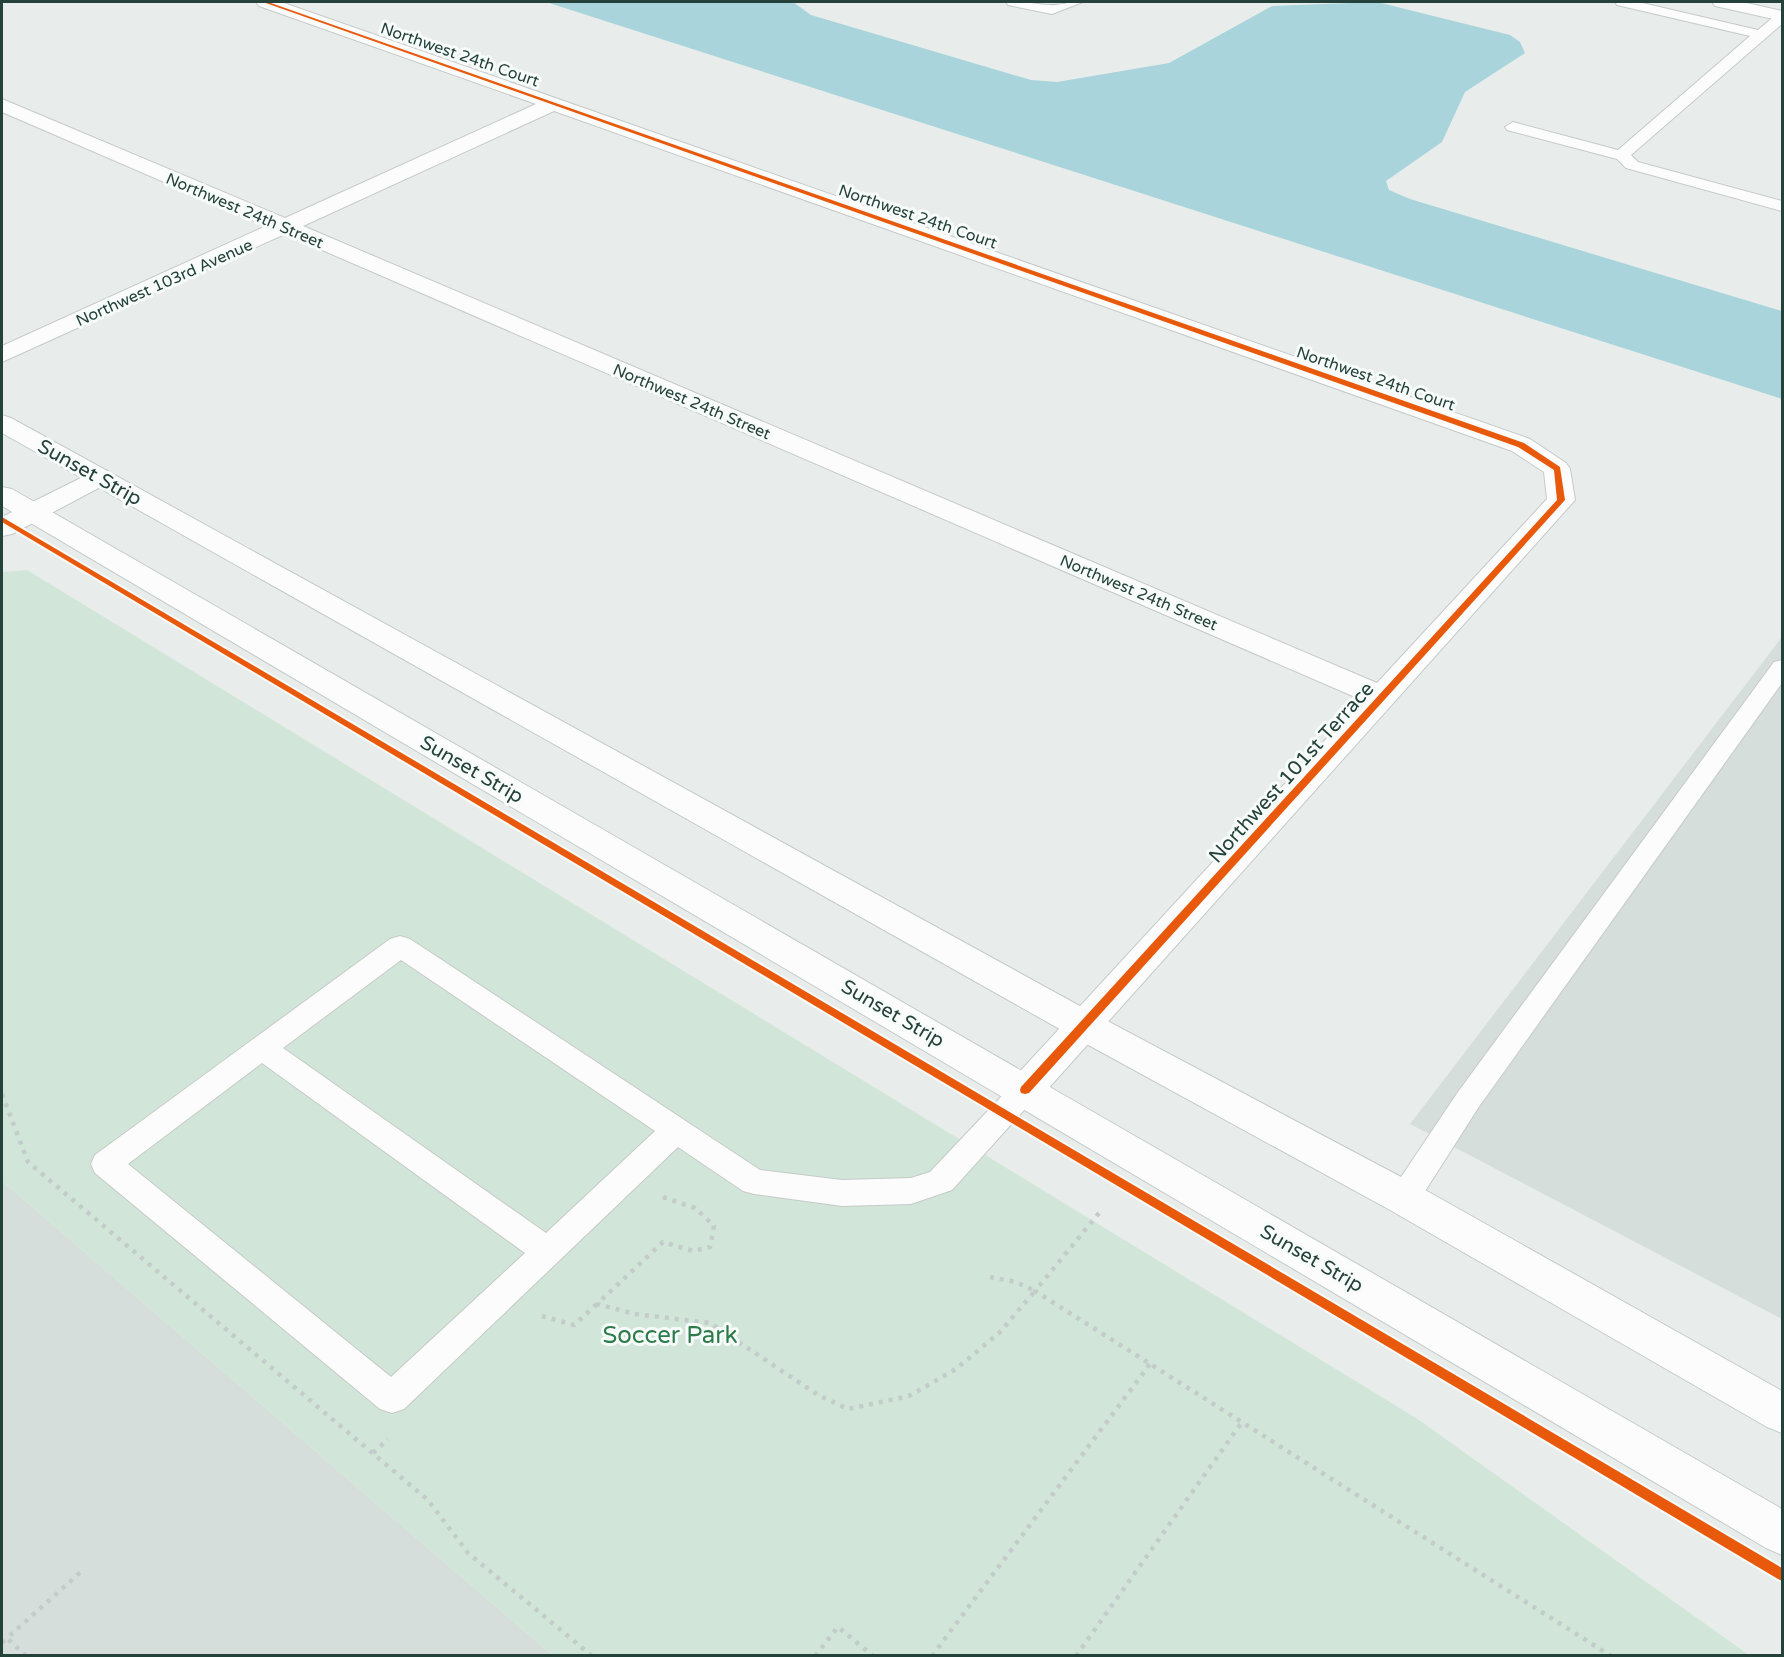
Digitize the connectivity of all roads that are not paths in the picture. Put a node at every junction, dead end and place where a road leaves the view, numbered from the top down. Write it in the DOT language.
graph roads {
  1 [pos="265,2"];
  2 [pos="1013,2"];
  3 [pos="1076,2"];
  4 [pos="1622,2"];
  5 [pos="1721,2"];
  6 [pos="1782,16"];
  7 [pos="1762,35"];
  8 [pos="555,103"];
  9 [pos="2,105"];
  10 [pos="1513,127"];
  11 [pos="1622,155"];
  12 [pos="1782,206"];
  13 [pos="286,228"];
  14 [pos="2,355"];
  15 [pos="2,423"];
  16 [pos="1557,469"];
  17 [pos="99,477"];
  18 [pos="2,495"];
  19 [pos="31,512"];
  20 [pos="2,528"];
  21 [pos="1782,667"];
  22 [pos="1383,697"];
  23 [pos="1085,1026"];
  24 [pos="262,1048"];
  25 [pos="1025,1090"];
  26 [pos="675,1131"];
  27 [pos="1404,1197"];
  28 [pos="547,1251"];
  29 [pos="1782,1413"];
  30 [pos="1782,1533"];
  1 -- 8 [label="street, Northwest 24th Court"];
  2 -- 3 [label="lane"];
  4 -- 7 [label="lane"];
  5 -- 6 [label="street"];
  6 -- 7 [label="lane"];
  7 -- 11 [label="lane"];
  8 -- 13 [label="street, Northwest 103rd Avenue"];
  8 -- 16 [label="street, Northwest 24th Court"];
  9 -- 13 [label="street, Northwest 24th Street"];
  10 -- 11 [label="lane"];
  11 -- 12 [label="lane"];
  13 -- 14 [label="street, Northwest 103rd Avenue"];
  13 -- 22 [label="street, Northwest 24th Street"];
  15 -- 17 [label="street, Sunset Strip"];
  16 -- 22 [label="street, Northwest 101st Terrace"];
  17 -- 19 [label="street"];
  17 -- 23 [label="street, Sunset Strip"];
  18 -- 19 [label="street, Sunset Strip"];
  19 -- 20 [label="street"];
  19 -- 25 [label="street, Sunset Strip"];
  21 -- 27 [label="lane"];
  22 -- 23 [label="street, Northwest 101st Terrace"];
  23 -- 25 [label="street, Northwest 101st Terrace"];
  23 -- 27 [label="street, Sunset Strip"];
  24 -- 26 [label="lane"];
  24 -- 28 [label="lane"];
  24 -- 28 [label="lane"];
  25 -- 26 [label="lane"];
  25 -- 30 [label="street, Sunset Strip"];
  26 -- 28 [label="lane"];
  27 -- 29 [label="street, Sunset Strip"];
}
